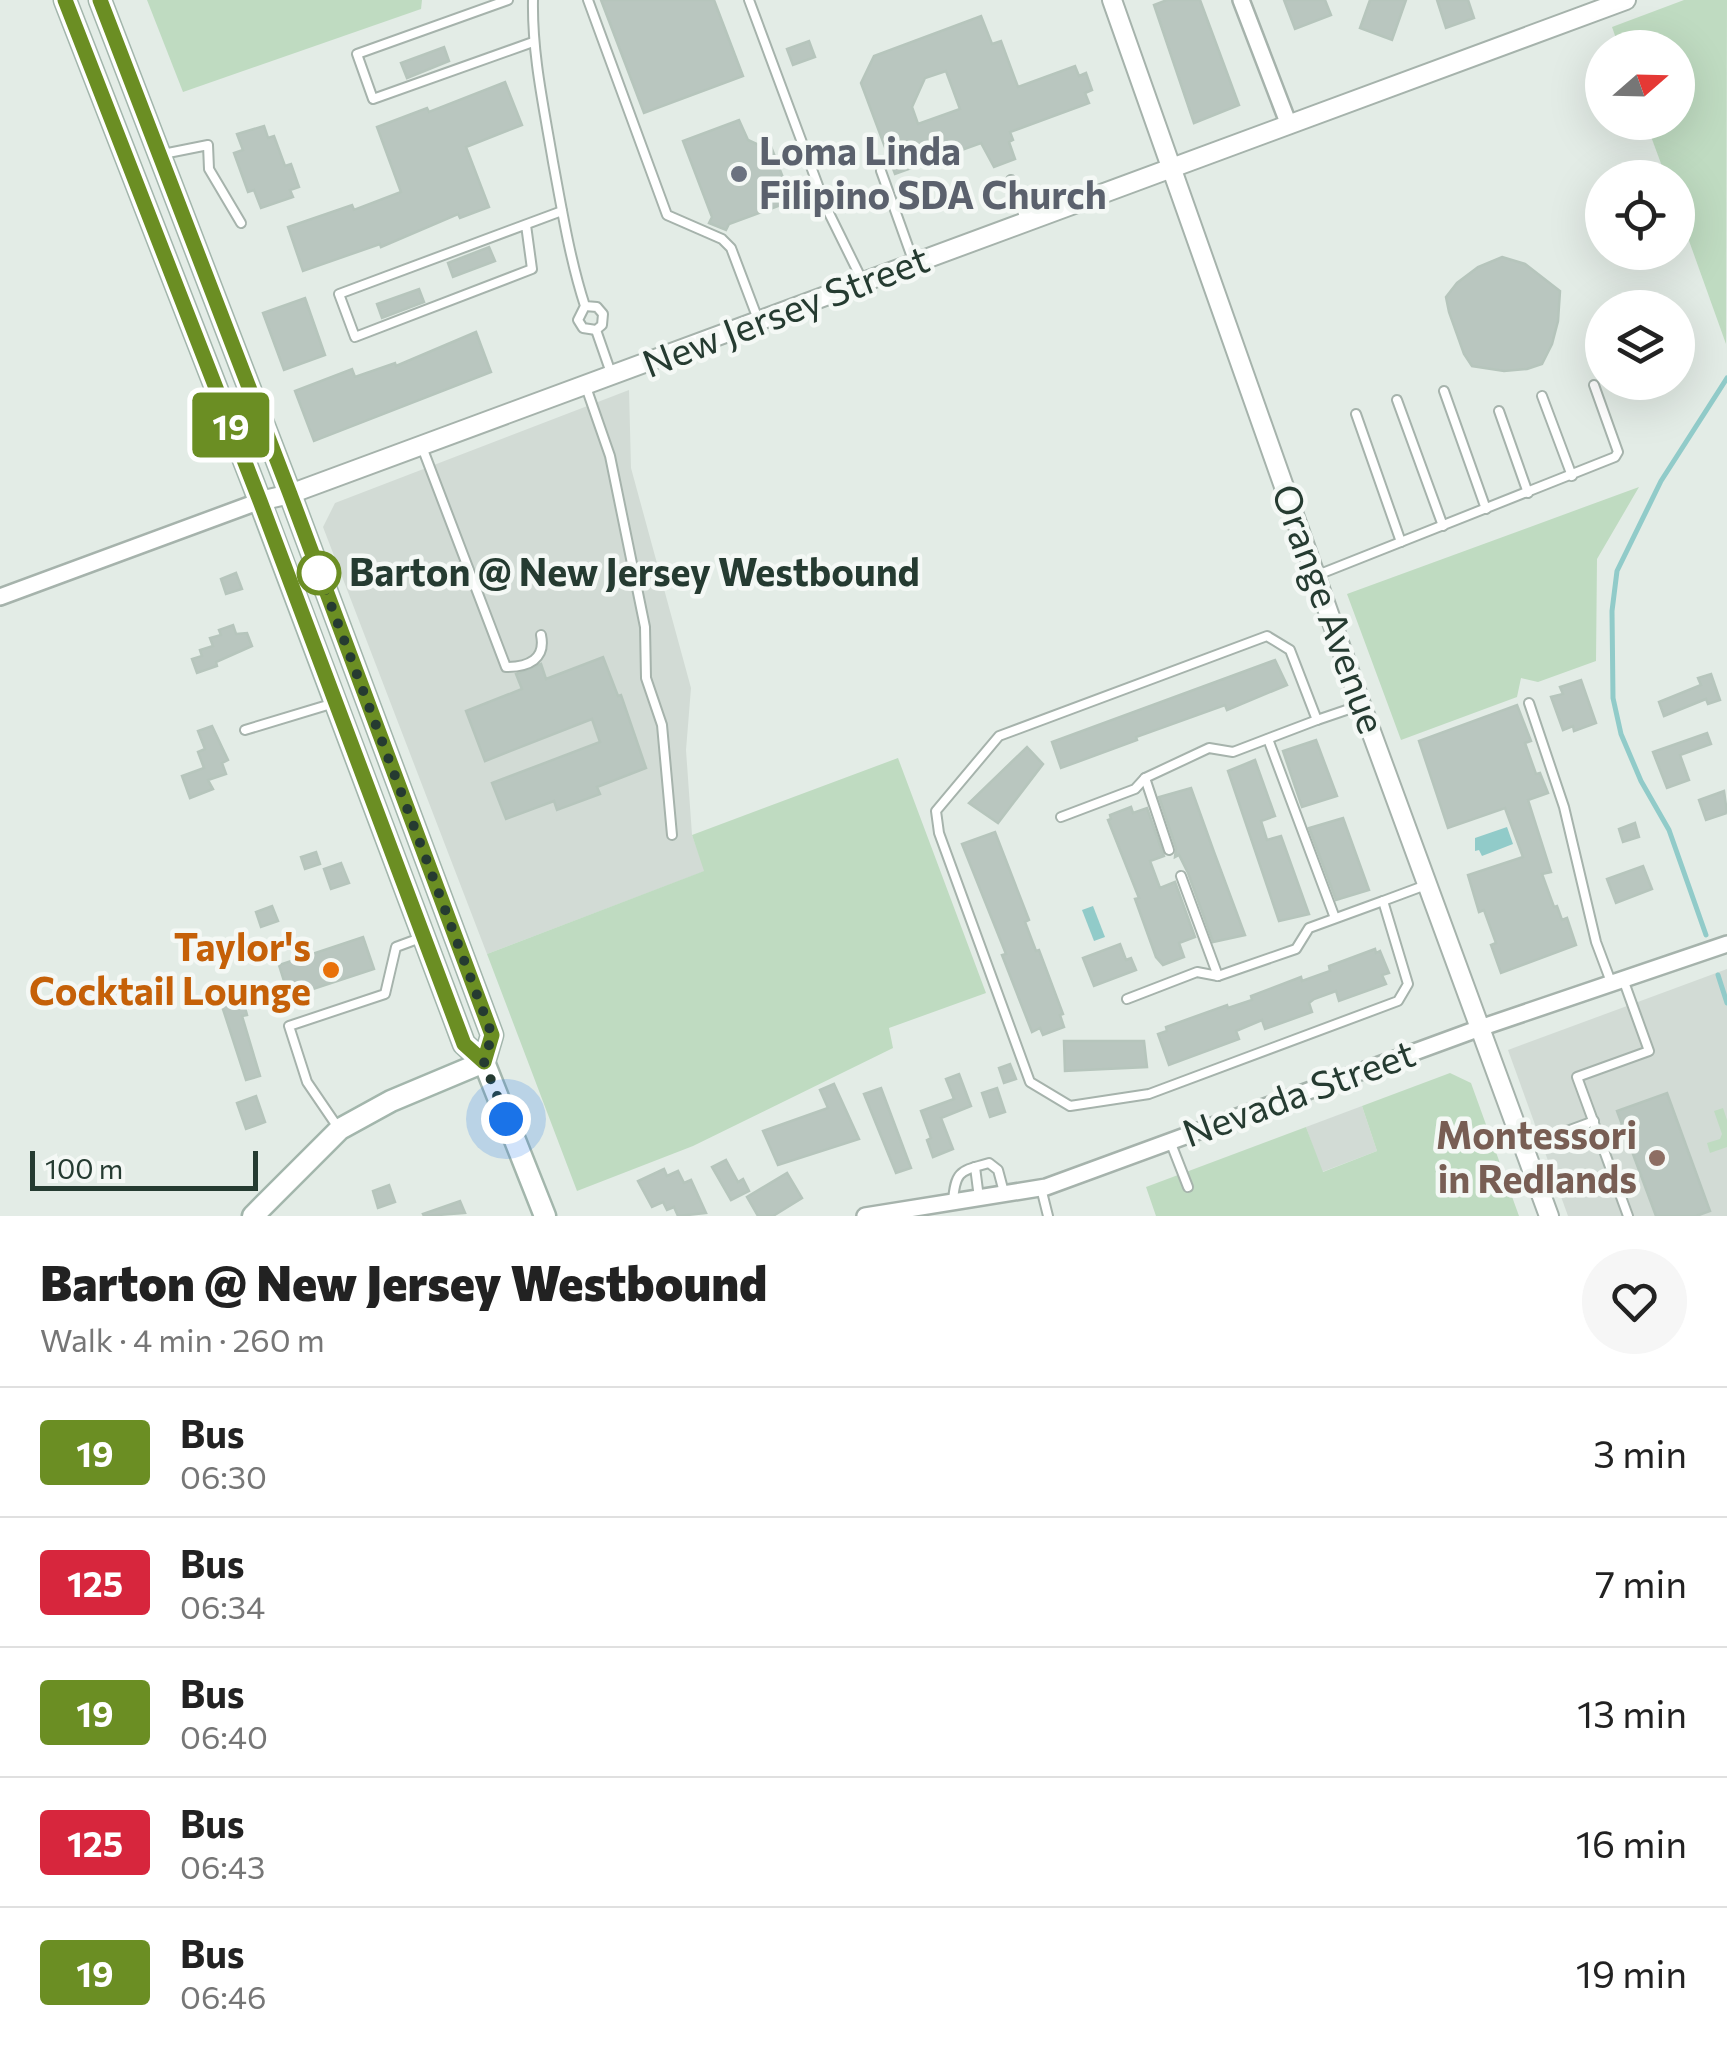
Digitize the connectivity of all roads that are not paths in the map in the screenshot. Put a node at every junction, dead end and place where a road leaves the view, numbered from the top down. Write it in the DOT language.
graph roads {
  1 [pos="65,0"];
  2 [pos="100,0"];
  3 [pos="508,0"];
  4 [pos="533,0"];
  5 [pos="588,0"];
  6 [pos="749,0"];
  7 [pos="1112,0"];
  8 [pos="1242,0"];
  9 [pos="1626,0"];
  10 [pos="532,42"];
  11 [pos="1289,125"];
  12 [pos="159,154"];
  13 [pos="1171,168"];
  14 [pos="881,171"];
  15 [pos="1011,180"];
  16 [pos="562,212"];
  17 [pos="1026,222"];
  18 [pos="241,223"];
  19 [pos="526,225"];
  20 [pos="914,263"];
  21 [pos="863,282"];
  22 [pos="585,306"];
  23 [pos="760,322"];
  24 [pos="596,330"];
  25 [pos="612,377"];
  26 [pos="586,387"];
  27 [pos="1444,391"];
  28 [pos="1542,396"];
  29 [pos="1398,400"];
  30 [pos="1599,400"];
  31 [pos="1499,411"];
  32 [pos="1356,414"];
  33 [pos="422,447"];
  34 [pos="1572,476"];
  35 [pos="1528,493"];
  36 [pos="290,494"];
  37 [pos="260,501"];
  38 [pos="1486,509"];
  39 [pos="1443,526"];
  40 [pos="1401,542"];
  41 [pos="1315,576"];
  42 [pos="0,597"];
  43 [pos="541,634"];
  44 [pos="336,702"];
  45 [pos="1529,703"];
  46 [pos="1362,705"];
  47 [pos="1317,720"];
  48 [pos="245,730"];
  49 [pos="1268,739"];
  50 [pos="1144,778"];
  51 [pos="1061,817"];
  52 [pos="672,834"];
  53 [pos="1169,850"];
  54 [pos="1181,876"];
  55 [pos="1428,884"];
  56 [pos="1383,901"];
  57 [pos="1335,918"];
  58 [pos="424,937"];
  59 [pos="1727,944"];
  60 [pos="1218,976"];
  61 [pos="1617,980"];
  62 [pos="1127,999"];
  63 [pos="1480,1028"];
  64 [pos="484,1062"];
  65 [pos="1594,1121"];
  66 [pos="340,1130"];
  67 [pos="1170,1140"];
  68 [pos="1524,1146"];
  69 [pos="974,1167"];
  70 [pos="1188,1187"];
  71 [pos="1041,1188"];
  72 [pos="1005,1196"];
  73 [pos="979,1200"];
  74 [pos="952,1203"];
  75 [pos="253,1216"];
  76 [pos="544,1216"];
  77 [pos="865,1216"];
  78 [pos="1048,1216"];
  79 [pos="1549,1216"];
  80 [pos="1628,1216"];
  1 -- 37 [label="main road"];
  2 -- 12 [label="main road"];
  3 -- 10 [label="lane"];
  4 -- 10 [label="lane"];
  5 -- 23 [label="lane"];
  6 -- 21 [label="lane"];
  7 -- 13 [label="street, Orange Avenue"];
  8 -- 11 [label="street"];
  9 -- 11 [label="street, New Jersey Street"];
  10 -- 16 [label="lane"];
  11 -- 13 [label="street, New Jersey Street"];
  12 -- 18 [label="lane"];
  12 -- 36 [label="main road"];
  13 -- 17 [label="street, New Jersey Street"];
  13 -- 41 [label="street, Orange Avenue"];
  14 -- 20 [label="lane"];
  15 -- 17 [label="lane"];
  16 -- 19 [label="lane"];
  16 -- 22 [label="lane"];
  17 -- 20 [label="street, New Jersey Street"];
  19 -- 19 [label="lane"];
  20 -- 21 [label="street, New Jersey Street"];
  21 -- 23 [label="street, New Jersey Street"];
  22 -- 24 [label="lane"];
  22 -- 24 [label="lane"];
  23 -- 25 [label="street, New Jersey Street"];
  24 -- 25 [label="lane"];
  25 -- 26 [label="street, New Jersey Street"];
  26 -- 33 [label="street, New Jersey Street"];
  26 -- 52 [label="lane"];
  27 -- 38 [label="lane"];
  28 -- 34 [label="lane"];
  29 -- 39 [label="lane"];
  30 -- 34 [label="lane"];
  31 -- 35 [label="lane"];
  32 -- 40 [label="lane"];
  33 -- 36 [label="street, New Jersey Street"];
  33 -- 43 [label="lane"];
  34 -- 35 [label="lane"];
  35 -- 38 [label="lane"];
  36 -- 37 [label="street, New Jersey Street"];
  36 -- 64 [label="main road"];
  37 -- 42 [label="street, New Jersey Street"];
  37 -- 44 [label="main road"];
  38 -- 39 [label="lane"];
  39 -- 40 [label="lane"];
  40 -- 41 [label="lane"];
  41 -- 46 [label="street, Orange Avenue"];
  44 -- 48 [label="lane"];
  44 -- 58 [label="main road"];
  45 -- 61 [label="lane"];
  46 -- 47 [label="lane"];
  46 -- 55 [label="street, Orange Avenue"];
  47 -- 49 [label="lane"];
  47 -- 56 [label="lane"];
  49 -- 50 [label="lane"];
  49 -- 57 [label="lane"];
  50 -- 51 [label="lane"];
  50 -- 53 [label="lane"];
  54 -- 60 [label="lane"];
  55 -- 56 [label="lane"];
  55 -- 63 [label="street, Orange Avenue"];
  56 -- 57 [label="lane"];
  57 -- 60 [label="lane"];
  58 -- 64 [label="main road"];
  58 -- 66 [label="lane"];
  59 -- 61 [label="street, Nevada Street"];
  60 -- 62 [label="lane"];
  61 -- 63 [label="street, Nevada Street"];
  61 -- 65 [label="lane"];
  63 -- 67 [label="street, Nevada Street"];
  63 -- 68 [label="street, Orange Avenue"];
  64 -- 66 [label="main road"];
  64 -- 76 [label="main road"];
  65 -- 68 [label="lane"];
  65 -- 80 [label="lane"];
  66 -- 75 [label="main road"];
  67 -- 70 [label="lane"];
  67 -- 71 [label="street, Nevada Street"];
  68 -- 79 [label="street, Orange Avenue"];
  69 -- 72 [label="lane"];
  69 -- 73 [label="lane"];
  69 -- 74 [label="lane"];
  71 -- 72 [label="street, Nevada Street"];
  71 -- 78 [label="lane"];
  72 -- 73 [label="street, Nevada Street"];
  73 -- 74 [label="street, Nevada Street"];
  74 -- 77 [label="street, Nevada Street"];
}
